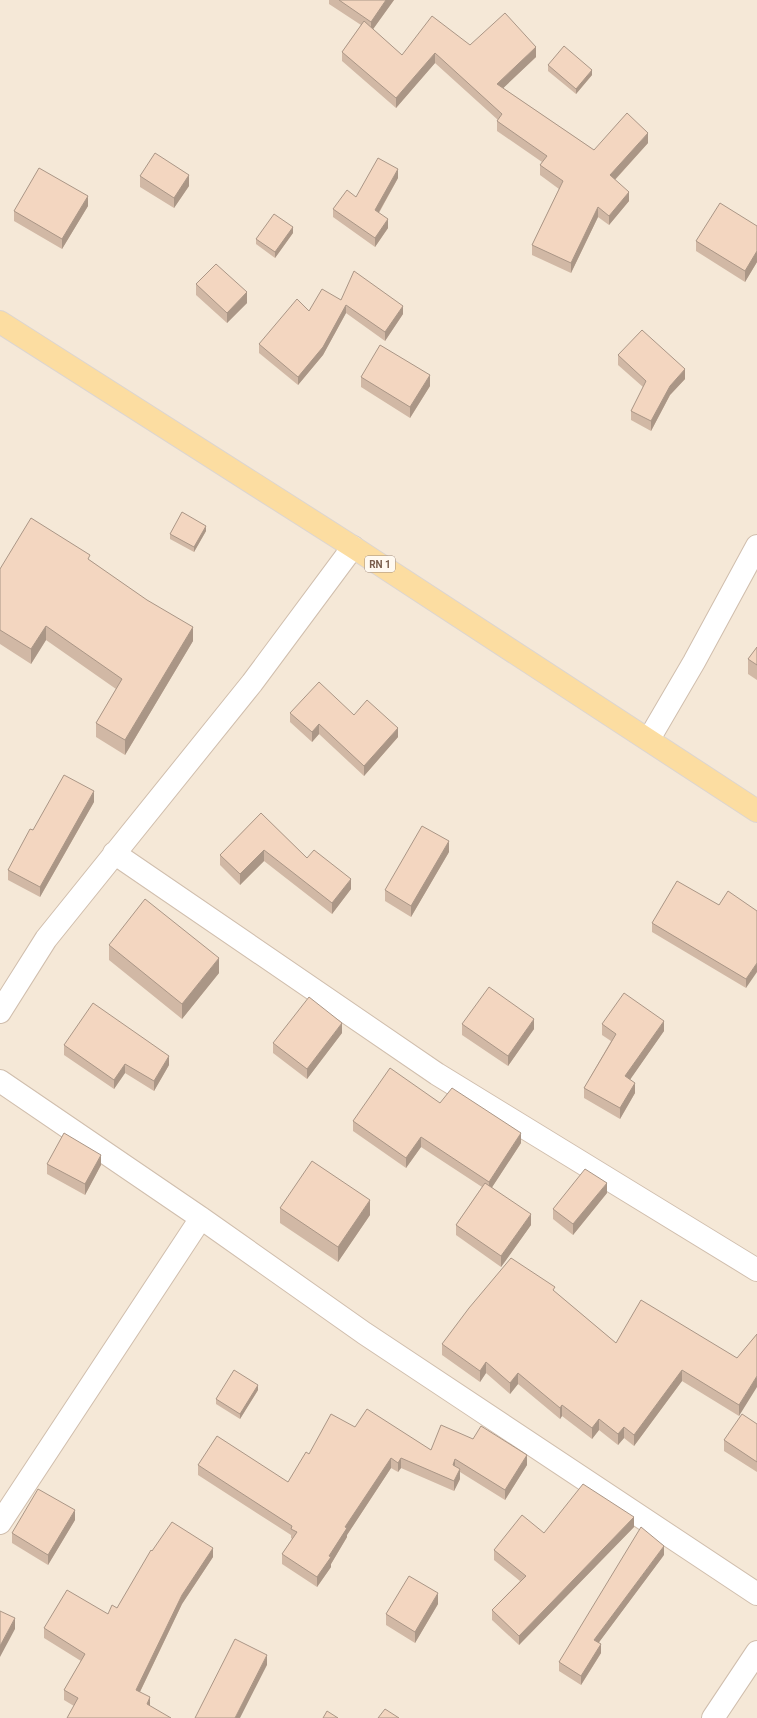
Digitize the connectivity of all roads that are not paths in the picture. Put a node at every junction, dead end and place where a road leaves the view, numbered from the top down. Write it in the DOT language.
graph roads {
  1 [pos="0,322"];
  2 [pos="757,546"];
  3 [pos="353,547"];
  4 [pos="649,739"];
  5 [pos="757,811"];
  6 [pos="114,853"];
  7 [pos="0,1012"];
  8 [pos="0,1081"];
  9 [pos="201,1218"];
  10 [pos="757,1270"];
  11 [pos="0,1523"];
  12 [pos="757,1594"];
  13 [pos="757,1652"];
  14 [pos="713,1718"];
  1 -- 3 [label="main road, RN 1"];
  2 -- 4 [label="street"];
  3 -- 4 [label="main road, RN 1"];
  3 -- 6 [label="street"];
  4 -- 5 [label="main road, RN 1"];
  6 -- 7 [label="street"];
  6 -- 10 [label="street"];
  8 -- 9 [label="street"];
  9 -- 11 [label="street"];
  9 -- 12 [label="street"];
  13 -- 14 [label="street"];
}
